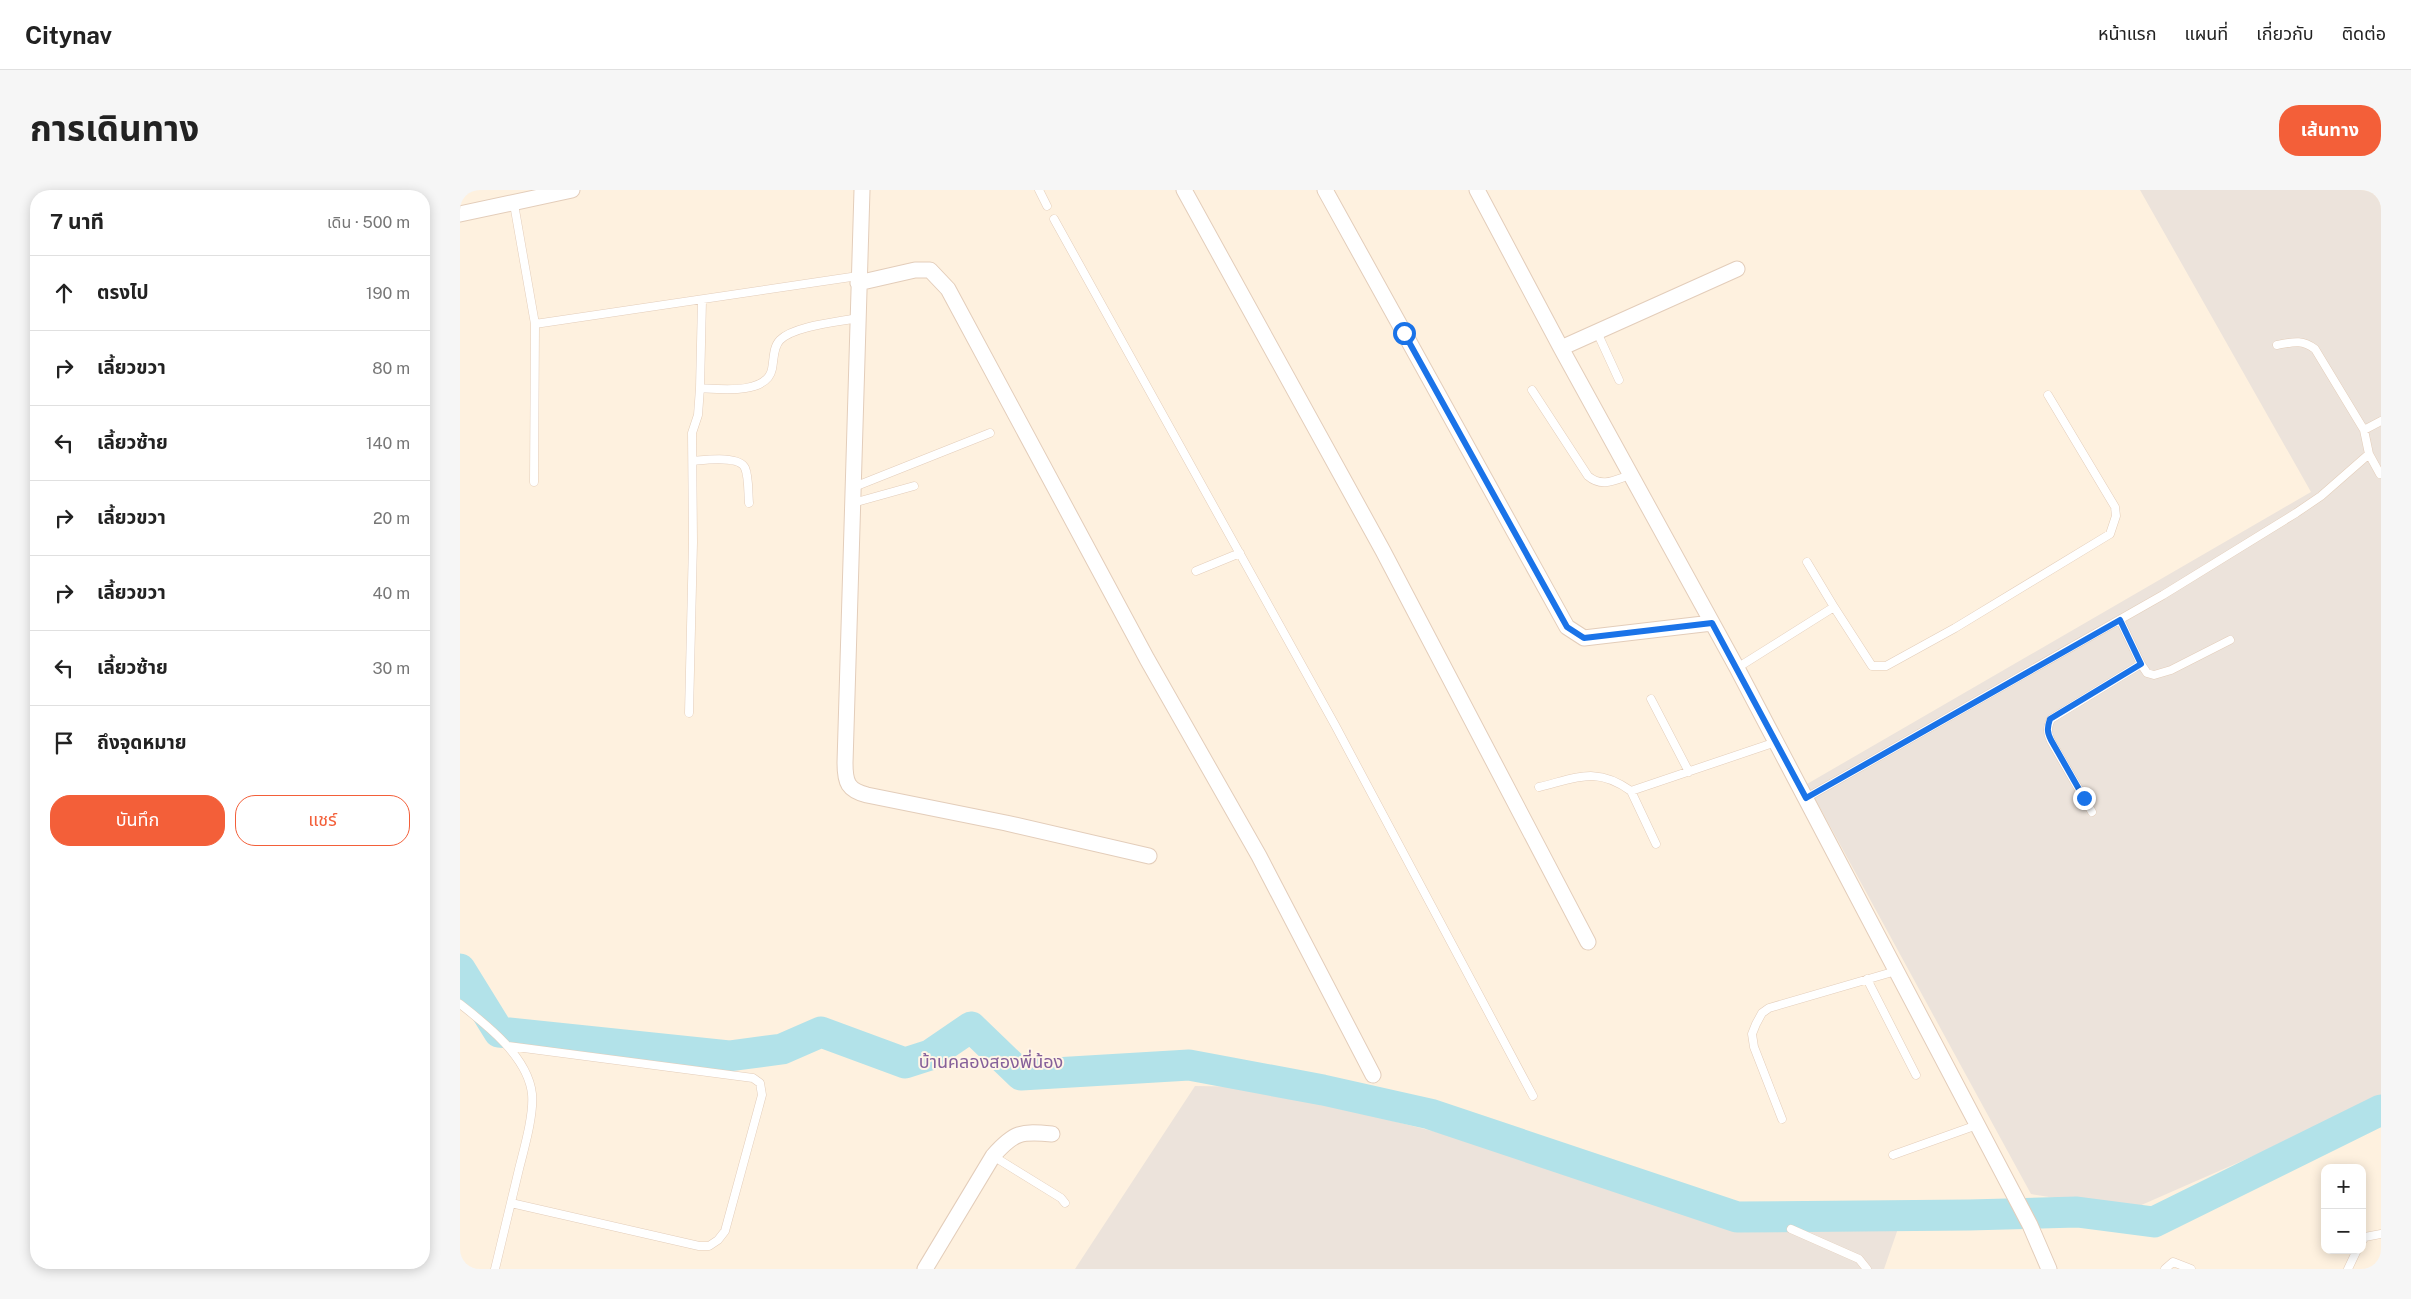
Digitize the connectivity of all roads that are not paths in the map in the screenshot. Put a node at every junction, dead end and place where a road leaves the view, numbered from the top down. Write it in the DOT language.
graph roads {
  1 [pos="572,190"];
  2 [pos="862,190"];
  3 [pos="1039,190"];
  4 [pos="1184,190"];
  5 [pos="1325,190"];
  6 [pos="1477,190"];
  7 [pos="514,204"];
  8 [pos="1047,206"];
  9 [pos="460,214"];
  10 [pos="1054,219"];
  11 [pos="1737,269"];
  12 [pos="858,279"];
  13 [pos="702,300"];
  14 [pos="858,318"];
  15 [pos="536,324"];
  16 [pos="1597,332"];
  17 [pos="2277,345"];
  18 [pos="1561,348"];
  19 [pos="1618,380"];
  20 [pos="700,388"];
  21 [pos="1532,390"];
  22 [pos="2048,395"];
  23 [pos="2381,421"];
  24 [pos="2364,430"];
  25 [pos="990,433"];
  26 [pos="2369,454"];
  27 [pos="693,461"];
  28 [pos="2380,474"];
  29 [pos="1630,475"];
  30 [pos="534,482"];
  31 [pos="914,486"];
  32 [pos="854,487"];
  33 [pos="749,503"];
  34 [pos="853,503"];
  35 [pos="1240,552"];
  36 [pos="1807,562"];
  37 [pos="1196,571"];
  38 [pos="1834,607"];
  39 [pos="2120,620"];
  40 [pos="1712,623"];
  41 [pos="2230,640"];
  42 [pos="2141,664"];
  43 [pos="1737,668"];
  44 [pos="1650,699"];
  45 [pos="689,713"];
  46 [pos="1776,742"];
  47 [pos="1690,772"];
  48 [pos="1539,787"];
  49 [pos="1631,791"];
  50 [pos="1806,798"];
  51 [pos="2092,812"];
  52 [pos="1656,844"];
  53 [pos="1149,856"];
  54 [pos="1588,942"];
  55 [pos="1896,971"];
  56 [pos="1868,979"];
  57 [pos="460,1004"];
  58 [pos="508,1046"];
  59 [pos="1373,1075"];
  60 [pos="1916,1075"];
  61 [pos="1533,1096"];
  62 [pos="1782,1119"];
  63 [pos="1978,1125"];
  64 [pos="1052,1134"];
  65 [pos="1893,1155"];
  66 [pos="993,1156"];
  67 [pos="511,1203"];
  68 [pos="1065,1203"];
  69 [pos="1791,1229"];
  70 [pos="2381,1234"];
  71 [pos="2366,1237"];
  72 [pos="2355,1254"];
  73 [pos="495,1269"];
  74 [pos="925,1269"];
  75 [pos="1867,1269"];
  76 [pos="2049,1269"];
  77 [pos="2165,1269"];
  78 [pos="2191,1269"];
  79 [pos="2348,1269"];
  1 -- 7 [label="street"];
  2 -- 12 [label="street"];
  3 -- 8 [label="lane"];
  4 -- 54 [label="street"];
  5 -- 40 [label="street"];
  6 -- 18 [label="street"];
  7 -- 9 [label="street"];
  7 -- 15 [label="lane"];
  10 -- 35 [label="lane"];
  11 -- 16 [label="street"];
  12 -- 13 [label="lane"];
  12 -- 14 [label="street"];
  12 -- 59 [label="street"];
  13 -- 15 [label="lane"];
  13 -- 20 [label="lane"];
  14 -- 20 [label="lane"];
  14 -- 32 [label="street"];
  15 -- 30 [label="lane"];
  16 -- 18 [label="street"];
  16 -- 19 [label="lane"];
  17 -- 24 [label="lane"];
  18 -- 29 [label="street"];
  20 -- 27 [label="lane"];
  21 -- 29 [label="lane"];
  22 -- 38 [label="lane"];
  23 -- 24 [label="lane"];
  24 -- 26 [label="lane"];
  25 -- 32 [label="lane"];
  26 -- 28 [label="lane"];
  26 -- 39 [label="lane"];
  27 -- 33 [label="lane"];
  27 -- 45 [label="lane"];
  29 -- 40 [label="street"];
  31 -- 34 [label="lane"];
  32 -- 34 [label="street"];
  34 -- 53 [label="street"];
  35 -- 37 [label="lane"];
  35 -- 61 [label="lane"];
  36 -- 38 [label="lane"];
  38 -- 43 [label="lane"];
  39 -- 42 [label="lane"];
  39 -- 50 [label="lane"];
  40 -- 43 [label="street"];
  41 -- 42 [label="lane"];
  42 -- 51 [label="lane"];
  43 -- 46 [label="street"];
  44 -- 47 [label="lane"];
  46 -- 47 [label="lane"];
  46 -- 50 [label="street"];
  47 -- 49 [label="lane"];
  48 -- 49 [label="lane"];
  49 -- 52 [label="lane"];
  50 -- 55 [label="street"];
  55 -- 56 [label="lane"];
  55 -- 63 [label="street"];
  56 -- 60 [label="lane"];
  56 -- 62 [label="lane"];
  57 -- 58 [label="lane"];
  58 -- 67 [label="lane"];
  58 -- 67 [label="lane"];
  63 -- 65 [label="lane"];
  63 -- 76 [label="street"];
  64 -- 66 [label="street"];
  66 -- 68 [label="lane"];
  66 -- 74 [label="street"];
  67 -- 73 [label="lane"];
  69 -- 75 [label="lane"];
  70 -- 71 [label="lane"];
  72 -- 79 [label="lane"];
  77 -- 78 [label="lane"];
}
